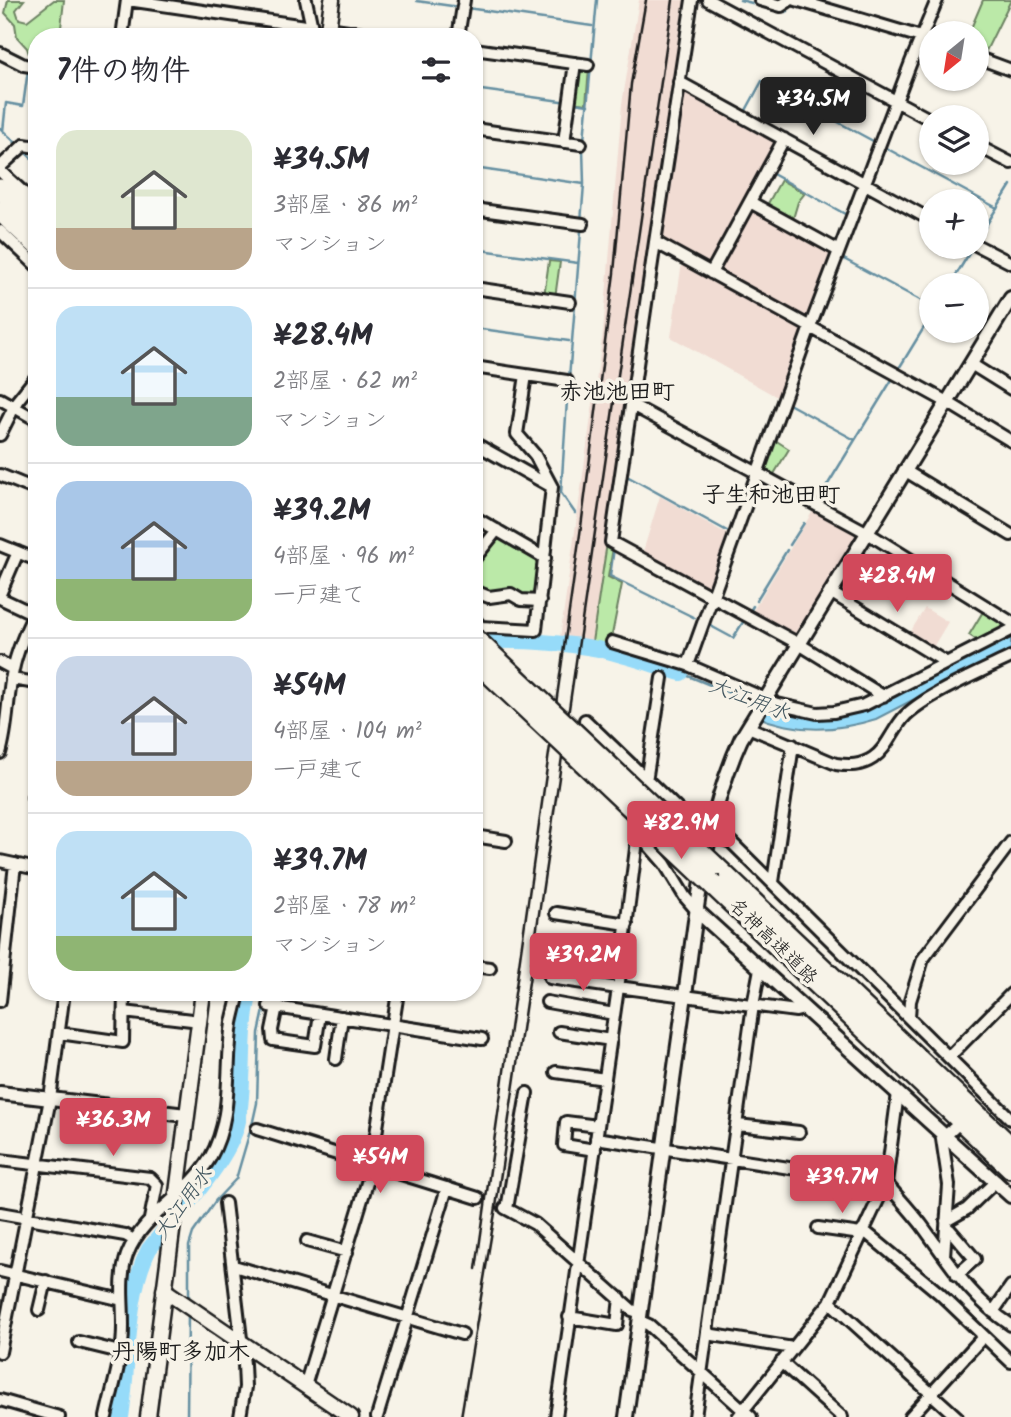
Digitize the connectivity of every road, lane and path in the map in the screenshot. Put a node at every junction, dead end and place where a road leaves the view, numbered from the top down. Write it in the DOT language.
graph roads {
  1 [pos="127,0"];
  2 [pos="306,0"];
  3 [pos="332,0"];
  4 [pos="464,0"];
  5 [pos="692,0"];
  6 [pos="708,0"];
  7 [pos="760,0"];
  8 [pos="790,0"];
  9 [pos="796,0"];
  10 [pos="937,0"];
  11 [pos="831,5"];
  12 [pos="932,21"];
  13 [pos="123,28"];
  14 [pos="290,28"];
  15 [pos="312,28"];
  16 [pos="328,28"];
  17 [pos="459,28"];
  18 [pos="919,36"];
  19 [pos="483,50"];
  20 [pos="0,53"];
  21 [pos="919,55"];
  22 [pos="989,62"];
  23 [pos="575,63"];
  24 [pos="588,65"];
  25 [pos="28,66"];
  26 [pos="1011,70"];
  27 [pos="679,82"];
  28 [pos="896,101"];
  29 [pos="919,113"];
  30 [pos="483,130"];
  31 [pos="784,139"];
  32 [pos="564,142"];
  33 [pos="580,144"];
  34 [pos="28,146"];
  35 [pos="989,152"];
  36 [pos="1011,163"];
  37 [pos="0,169"];
  38 [pos="865,183"];
  39 [pos="0,189"];
  40 [pos="28,196"];
  41 [pos="750,202"];
  42 [pos="483,210"];
  43 [pos="0,211"];
  44 [pos="919,213"];
  45 [pos="28,215"];
  46 [pos="583,224"];
  47 [pos="0,231"];
  48 [pos="28,237"];
  49 [pos="655,242"];
  50 [pos="839,251"];
  51 [pos="989,251"];
  52 [pos="28,257"];
  53 [pos="1011,263"];
  54 [pos="711,273"];
  55 [pos="483,289"];
  56 [pos="1011,298"];
  57 [pos="570,302"];
  58 [pos="810,327"];
  59 [pos="971,364"];
  60 [pos="483,369"];
  61 [pos="526,375"];
  62 [pos="567,381"];
  63 [pos="1011,388"];
  64 [pos="28,389"];
  65 [pos="0,399"];
  66 [pos="947,402"];
  67 [pos="632,405"];
  68 [pos="14,408"];
  69 [pos="28,415"];
  70 [pos="0,435"];
  71 [pos="1011,442"];
  72 [pos="483,448"];
  73 [pos="904,470"];
  74 [pos="757,474"];
  75 [pos="0,475"];
  76 [pos="28,486"];
  77 [pos="552,487"];
  78 [pos="483,522"];
  79 [pos="497,530"];
  80 [pos="866,532"];
  81 [pos="1011,535"];
  82 [pos="0,545"];
  83 [pos="483,548"];
  84 [pos="18,552"];
  85 [pos="28,556"];
  86 [pos="545,558"];
  87 [pos="830,592"];
  88 [pos="483,595"];
  89 [pos="0,596"];
  90 [pos="712,597"];
  91 [pos="540,601"];
  92 [pos="28,608"];
  93 [pos="1011,622"];
  94 [pos="28,627"];
  95 [pos="483,627"];
  96 [pos="1011,630"];
  97 [pos="612,642"];
  98 [pos="799,644"];
  99 [pos="483,647"];
  100 [pos="1011,657"];
  101 [pos="0,662"];
  102 [pos="947,663"];
  103 [pos="688,664"];
  104 [pos="483,667"];
  105 [pos="12,674"];
  106 [pos="662,678"];
  107 [pos="28,680"];
  108 [pos="883,695"];
  109 [pos="764,700"];
  110 [pos="585,720"];
  111 [pos="751,722"];
  112 [pos="3,729"];
  113 [pos="793,745"];
  114 [pos="0,753"];
  115 [pos="647,780"];
  116 [pos="638,833"];
  117 [pos="710,835"];
  118 [pos="483,837"];
  119 [pos="506,841"];
  120 [pos="1011,842"];
  121 [pos="0,861"];
  122 [pos="15,864"];
  123 [pos="28,867"];
  124 [pos="714,876"];
  125 [pos="774,883"];
  126 [pos="697,911"];
  127 [pos="556,913"];
  128 [pos="627,924"];
  129 [pos="483,967"];
  130 [pos="490,968"];
  131 [pos="761,969"];
  132 [pos="550,978"];
  133 [pos="618,988"];
  134 [pos="1011,994"];
  135 [pos="685,996"];
  136 [pos="0,1001"];
  137 [pos="63,1001"];
  138 [pos="124,1001"];
  139 [pos="202,1001"];
  140 [pos="237,1001"];
  141 [pos="275,1001"];
  142 [pos="397,1001"];
  143 [pos="547,1002"];
  144 [pos="753,1005"];
  145 [pos="273,1006"];
  146 [pos="804,1009"];
  147 [pos="124,1012"];
  148 [pos="320,1014"];
  149 [pos="614,1014"];
  150 [pos="342,1017"];
  151 [pos="909,1018"];
  152 [pos="200,1021"];
  153 [pos="393,1025"];
  154 [pos="559,1032"];
  155 [pos="59,1033"];
  156 [pos="482,1039"];
  157 [pos="611,1040"];
  158 [pos="949,1057"];
  159 [pos="336,1059"];
  160 [pos="556,1072"];
  161 [pos="605,1079"];
  162 [pos="0,1093"];
  163 [pos="527,1093"];
  164 [pos="898,1093"];
  165 [pos="986,1094"];
  166 [pos="50,1099"];
  167 [pos="976,1104"];
  168 [pos="186,1115"];
  169 [pos="1011,1119"];
  170 [pos="737,1125"];
  171 [pos="598,1126"];
  172 [pos="257,1129"];
  173 [pos="799,1132"];
  174 [pos="947,1132"];
  175 [pos="596,1144"];
  176 [pos="1011,1147"];
  177 [pos="663,1150"];
  178 [pos="733,1158"];
  179 [pos="0,1160"];
  180 [pos="38,1164"];
  181 [pos="372,1164"];
  182 [pos="1004,1175"];
  183 [pos="886,1182"];
  184 [pos="447,1188"];
  185 [pos="1011,1196"];
  186 [pos="478,1198"];
  187 [pos="176,1199"];
  188 [pos="225,1203"];
  189 [pos="0,1213"];
  190 [pos="28,1216"];
  191 [pos="149,1222"];
  192 [pos="946,1224"];
  193 [pos="818,1228"];
  194 [pos="862,1232"];
  195 [pos="134,1240"];
  196 [pos="307,1241"];
  197 [pos="347,1252"];
  198 [pos="944,1256"];
  199 [pos="578,1262"];
  200 [pos="234,1266"];
  201 [pos="0,1270"];
  202 [pos="16,1273"];
  203 [pos="957,1275"];
  204 [pos="46,1280"];
  205 [pos="1011,1286"];
  206 [pos="164,1290"];
  207 [pos="333,1296"];
  208 [pos="620,1298"];
  209 [pos="122,1300"];
  210 [pos="830,1302"];
  211 [pos="39,1310"];
  212 [pos="993,1312"];
  213 [pos="569,1317"];
  214 [pos="641,1317"];
  215 [pos="407,1318"];
  216 [pos="1011,1325"];
  217 [pos="2,1333"];
  218 [pos="462,1334"];
  219 [pos="707,1334"];
  220 [pos="984,1337"];
  221 [pos="79,1342"];
  222 [pos="241,1342"];
  223 [pos="793,1348"];
  224 [pos="0,1352"];
  225 [pos="120,1352"];
  226 [pos="781,1362"];
  227 [pos="1011,1362"];
  228 [pos="701,1372"];
  229 [pos="305,1385"];
  230 [pos="931,1394"];
  231 [pos="0,1400"];
  232 [pos="346,1415"];
  233 [pos="744,1415"];
  234 [pos="59,1417"];
  235 [pos="106,1417"];
  236 [pos="148,1417"];
  237 [pos="240,1417"];
  238 [pos="377,1417"];
  239 [pos="556,1417"];
  240 [pos="626,1417"];
  241 [pos="695,1417"];
  242 [pos="842,1417"];
  243 [pos="910,1417"];
  244 [pos="957,1417"];
  1 -- 13 [label="street"];
  1 -- 14 [label="street"];
  2 -- 15 [label="street"];
  3 -- 16 [label="main road"];
  4 -- 17 [label="street"];
  5 -- 27 [label="street"];
  6 -- 28 [label="street"];
  7 -- 8 [label="street"];
  9 -- 11 [label="street"];
  10 -- 12 [label="street"];
  11 -- 18 [label="street"];
  19 -- 23 [label="street"];
  20 -- 25 [label="street"];
  21 -- 28 [label="street"];
  22 -- 26 [label="street"];
  23 -- 24 [label="street"];
  23 -- 32 [label="street"];
  27 -- 31 [label="street"];
  27 -- 49 [label="street"];
  28 -- 29 [label="street"];
  28 -- 38 [label="street"];
  30 -- 32 [label="street"];
  31 -- 38 [label="street"];
  31 -- 41 [label="street"];
  32 -- 33 [label="street"];
  34 -- 37 [label="street"];
  35 -- 36 [label="street"];
  37 -- 40 [label="street"];
  38 -- 44 [label="street"];
  38 -- 50 [label="street"];
  39 -- 45 [label="highway"];
  41 -- 50 [label="street"];
  41 -- 54 [label="street"];
  42 -- 46 [label="street"];
  43 -- 48 [label="highway"];
  47 -- 52 [label="street"];
  49 -- 54 [label="street"];
  49 -- 67 [label="street"];
  50 -- 58 [label="street"];
  51 -- 53 [label="street"];
  54 -- 58 [label="street"];
  55 -- 57 [label="street"];
  56 -- 59 [label="street"];
  58 -- 66 [label="street"];
  58 -- 74 [label="street"];
  59 -- 63 [label="street"];
  59 -- 66 [label="street"];
  60 -- 61 [label="street"];
  61 -- 62 [label="street"];
  61 -- 77 [label="street"];
  64 -- 68 [label="street"];
  65 -- 68 [label="street"];
  66 -- 71 [label="street"];
  66 -- 73 [label="street"];
  67 -- 74 [label="street"];
  67 -- 90 [label="street"];
  68 -- 69 [label="street"];
  68 -- 70 [label="street"];
  72 -- 77 [label="street"];
  73 -- 80 [label="street"];
  73 -- 81 [label="street"];
  74 -- 80 [label="street"];
  74 -- 90 [label="street"];
  75 -- 76 [label="street"];
  77 -- 86 [label="street"];
  78 -- 79 [label="street"];
  79 -- 83 [label="street"];
  79 -- 86 [label="street"];
  80 -- 87 [label="street"];
  80 -- 93 [label="street"];
  82 -- 84 [label="street"];
  84 -- 85 [label="street"];
  84 -- 89 [label="street"];
  86 -- 91 [label="street"];
  87 -- 98 [label="street"];
  87 -- 102 [label="street"];
  88 -- 91 [label="street"];
  89 -- 92 [label="street"];
  90 -- 98 [label="street"];
  90 -- 103 [label="street"];
  91 -- 95 [label="street"];
  94 -- 105 [label="street"];
  96 -- 102 [label="street"];
  97 -- 103 [label="street"];
  98 -- 108 [label="street"];
  98 -- 109 [label="street"];
  99 -- 124 [label="highway, 名神高速道路, bridge"];
  100 -- 113 [label="street"];
  101 -- 105 [label="street"];
  102 -- 108 [label="street"];
  103 -- 109 [label="street"];
  104 -- 124 [label="highway, 名神高速道路, bridge"];
  105 -- 107 [label="street"];
  105 -- 112 [label="street"];
  106 -- 115 [label="street"];
  108 -- 109 [label="street"];
  109 -- 111 [label="street"];
  110 -- 115 [label="street"];
  111 -- 113 [label="street"];
  111 -- 117 [label="street"];
  112 -- 114 [label="street"];
  113 -- 125 [label="street"];
  115 -- 116 [label="street"];
  115 -- 117 [label="street"];
  116 -- 126 [label="street"];
  116 -- 128 [label="street"];
  117 -- 125 [label="street"];
  117 -- 126 [label="street"];
  118 -- 119 [label="street"];
  120 -- 151 [label="street"];
  121 -- 122 [label="street"];
  122 -- 123 [label="street"];
  122 -- 136 [label="street"];
  124 -- 176 [label="highway, 名神高速道路"];
  124 -- 182 [label="highway, 名神高速道路"];
  125 -- 151 [label="street"];
  126 -- 131 [label="street"];
  126 -- 135 [label="street"];
  127 -- 128 [label="street"];
  128 -- 133 [label="street"];
  129 -- 130 [label="street"];
  131 -- 144 [label="street"];
  131 -- 146 [label="street"];
  132 -- 133 [label="street"];
  133 -- 135 [label="street"];
  133 -- 149 [label="street"];
  134 -- 158 [label="street"];
  135 -- 144 [label="street"];
  135 -- 177 [label="street"];
  137 -- 155 [label="street"];
  138 -- 147 [label="street"];
  139 -- 152 [label="main road"];
  140 -- 187 [label="street"];
  141 -- 145 [label="street"];
  142 -- 153 [label="street"];
  143 -- 149 [label="street"];
  144 -- 146 [label="street"];
  144 -- 170 [label="street"];
  145 -- 148 [label="street"];
  145 -- 148 [label="street"];
  146 -- 164 [label="street"];
  147 -- 152 [label="street"];
  147 -- 155 [label="street"];
  148 -- 150 [label="street"];
  149 -- 157 [label="street"];
  150 -- 153 [label="street"];
  150 -- 159 [label="street"];
  151 -- 158 [label="street"];
  152 -- 168 [label="main road"];
  153 -- 156 [label="street"];
  153 -- 181 [label="street"];
  154 -- 157 [label="street"];
  155 -- 166 [label="street"];
  157 -- 161 [label="street"];
  158 -- 165 [label="street"];
  160 -- 161 [label="street"];
  161 -- 171 [label="street"];
  162 -- 166 [label="street"];
  163 -- 199 [label="street"];
  164 -- 174 [label="street"];
  164 -- 183 [label="street"];
  165 -- 167 [label="street"];
  165 -- 169 [label="street"];
  166 -- 168 [label="street"];
  166 -- 180 [label="street"];
  168 -- 187 [label="main road"];
  170 -- 173 [label="street"];
  170 -- 178 [label="street"];
  171 -- 175 [label="street"];
  171 -- 175 [label="street"];
  172 -- 181 [label="street"];
  174 -- 182 [label="street"];
  174 -- 192 [label="street"];
  175 -- 177 [label="street"];
  175 -- 199 [label="street"];
  177 -- 178 [label="street"];
  177 -- 214 [label="street"];
  178 -- 183 [label="street"];
  178 -- 219 [label="street"];
  179 -- 180 [label="street"];
  180 -- 190 [label="street"];
  180 -- 191 [label="street"];
  181 -- 184 [label="street"];
  181 -- 197 [label="street"];
  182 -- 185 [label="street"];
  182 -- 192 [label="street"];
  183 -- 194 [label="street"];
  183 -- 198 [label="street"];
  184 -- 186 [label="street"];
  184 -- 215 [label="street"];
  187 -- 191 [label="street"];
  187 -- 206 [label="main road"];
  188 -- 200 [label="street"];
  189 -- 190 [label="street"];
  190 -- 195 [label="street"];
  190 -- 202 [label="street"];
  191 -- 195 [label="street"];
  192 -- 198 [label="street"];
  192 -- 203 [label="street"];
  193 -- 194 [label="street"];
  194 -- 210 [label="street"];
  194 -- 220 [label="street"];
  195 -- 209 [label="street"];
  196 -- 197 [label="street"];
  197 -- 207 [label="street"];
  198 -- 203 [label="street"];
  199 -- 208 [label="street"];
  199 -- 213 [label="street"];
  200 -- 207 [label="street"];
  200 -- 222 [label="street"];
  201 -- 202 [label="street"];
  202 -- 204 [label="street"];
  202 -- 217 [label="street"];
  203 -- 212 [label="street"];
  204 -- 209 [label="street"];
  204 -- 211 [label="street"];
  205 -- 212 [label="street"];
  206 -- 222 [label="main road"];
  206 -- 236 [label="main road"];
  207 -- 215 [label="street"];
  207 -- 229 [label="street"];
  208 -- 213 [label="street"];
  208 -- 214 [label="street"];
  209 -- 225 [label="street"];
  210 -- 223 [label="street"];
  210 -- 230 [label="street"];
  212 -- 216 [label="street"];
  213 -- 239 [label="street"];
  214 -- 228 [label="street"];
  214 -- 240 [label="street"];
  215 -- 218 [label="street"];
  215 -- 238 [label="street"];
  217 -- 224 [label="street"];
  219 -- 223 [label="street"];
  219 -- 228 [label="street"];
  220 -- 227 [label="street"];
  220 -- 230 [label="street"];
  221 -- 225 [label="street"];
  222 -- 229 [label="main road"];
  222 -- 237 [label="street"];
  223 -- 226 [label="street"];
  225 -- 235 [label="street"];
  226 -- 233 [label="street"];
  226 -- 242 [label="street"];
  228 -- 233 [label="street"];
  228 -- 241 [label="street"];
  229 -- 232 [label="main road"];
  230 -- 243 [label="street"];
  230 -- 244 [label="street"];
  231 -- 234 [label="street"];
}
